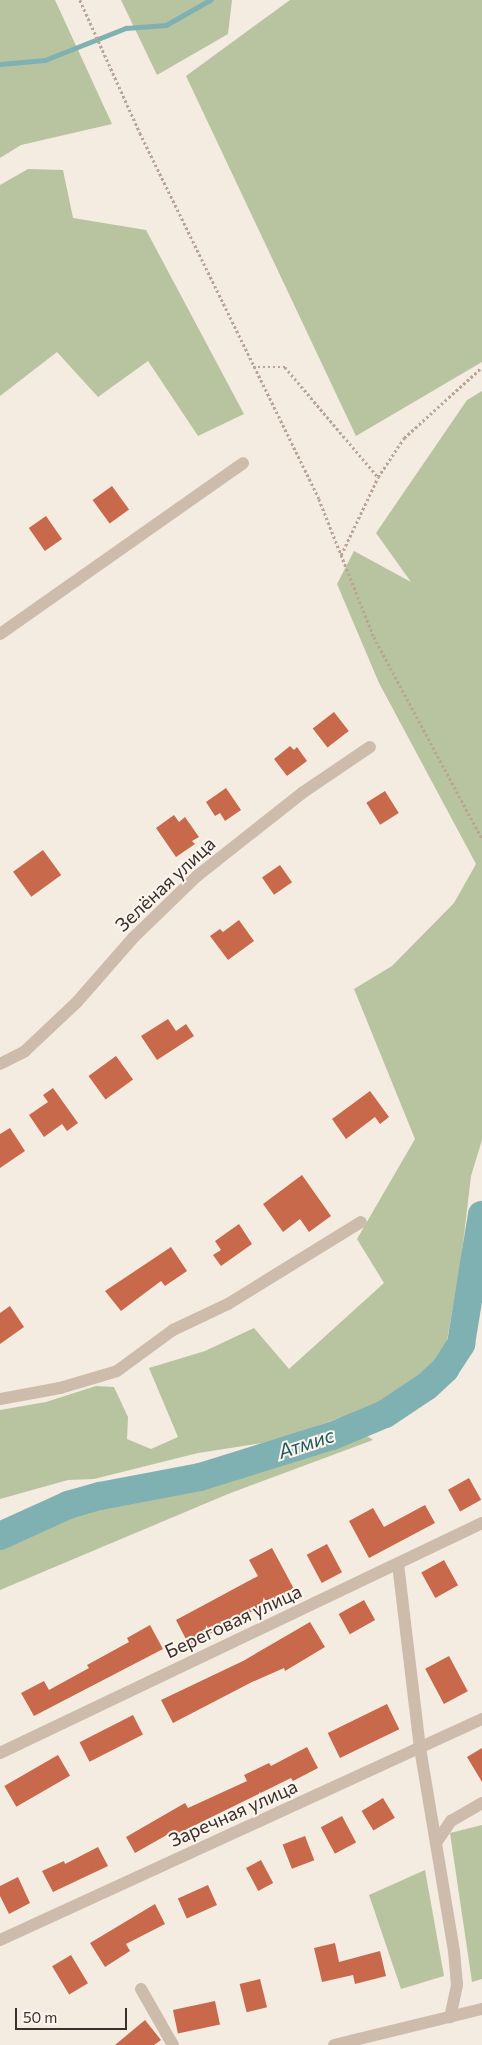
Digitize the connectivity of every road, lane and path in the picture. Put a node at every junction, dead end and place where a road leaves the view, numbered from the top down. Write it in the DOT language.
graph roads {
  1 [pos="80,0"];
  2 [pos="253,367"];
  3 [pos="482,368"];
  4 [pos="243,463"];
  5 [pos="378,477"];
  6 [pos="341,555"];
  7 [pos="0,634"];
  8 [pos="370,747"];
  9 [pos="482,838"];
  10 [pos="0,1064"];
  11 [pos="361,1222"];
  12 [pos="0,1399"];
  13 [pos="482,1523"];
  14 [pos="398,1564"];
  15 [pos="482,1719"];
  16 [pos="420,1748"];
  17 [pos="0,1753"];
  18 [pos="482,1802"];
  19 [pos="436,1843"];
  20 [pos="0,1940"];
  21 [pos="141,1989"];
  22 [pos="482,2009"];
  23 [pos="450,2017"];
  24 [pos="173,2045"];
  25 [pos="334,2045"];
  1 -- 2 [label="path"];
  2 -- 5 [label="path"];
  2 -- 6 [label="path"];
  3 -- 5 [label="path"];
  4 -- 7 [label="street"];
  5 -- 6 [label="path"];
  6 -- 9 [label="path"];
  8 -- 10 [label="street, Зелёная улица"];
  11 -- 12 [label="street"];
  13 -- 14 [label="street, Береговая улица"];
  14 -- 16 [label="street"];
  14 -- 17 [label="street, Береговая улица"];
  15 -- 16 [label="street, Заречная улица"];
  16 -- 19 [label="street"];
  16 -- 20 [label="street, Заречная улица"];
  18 -- 19 [label="street"];
  19 -- 23 [label="street"];
  21 -- 24 [label="street"];
  22 -- 23 [label="street"];
  23 -- 25 [label="street"];
}
